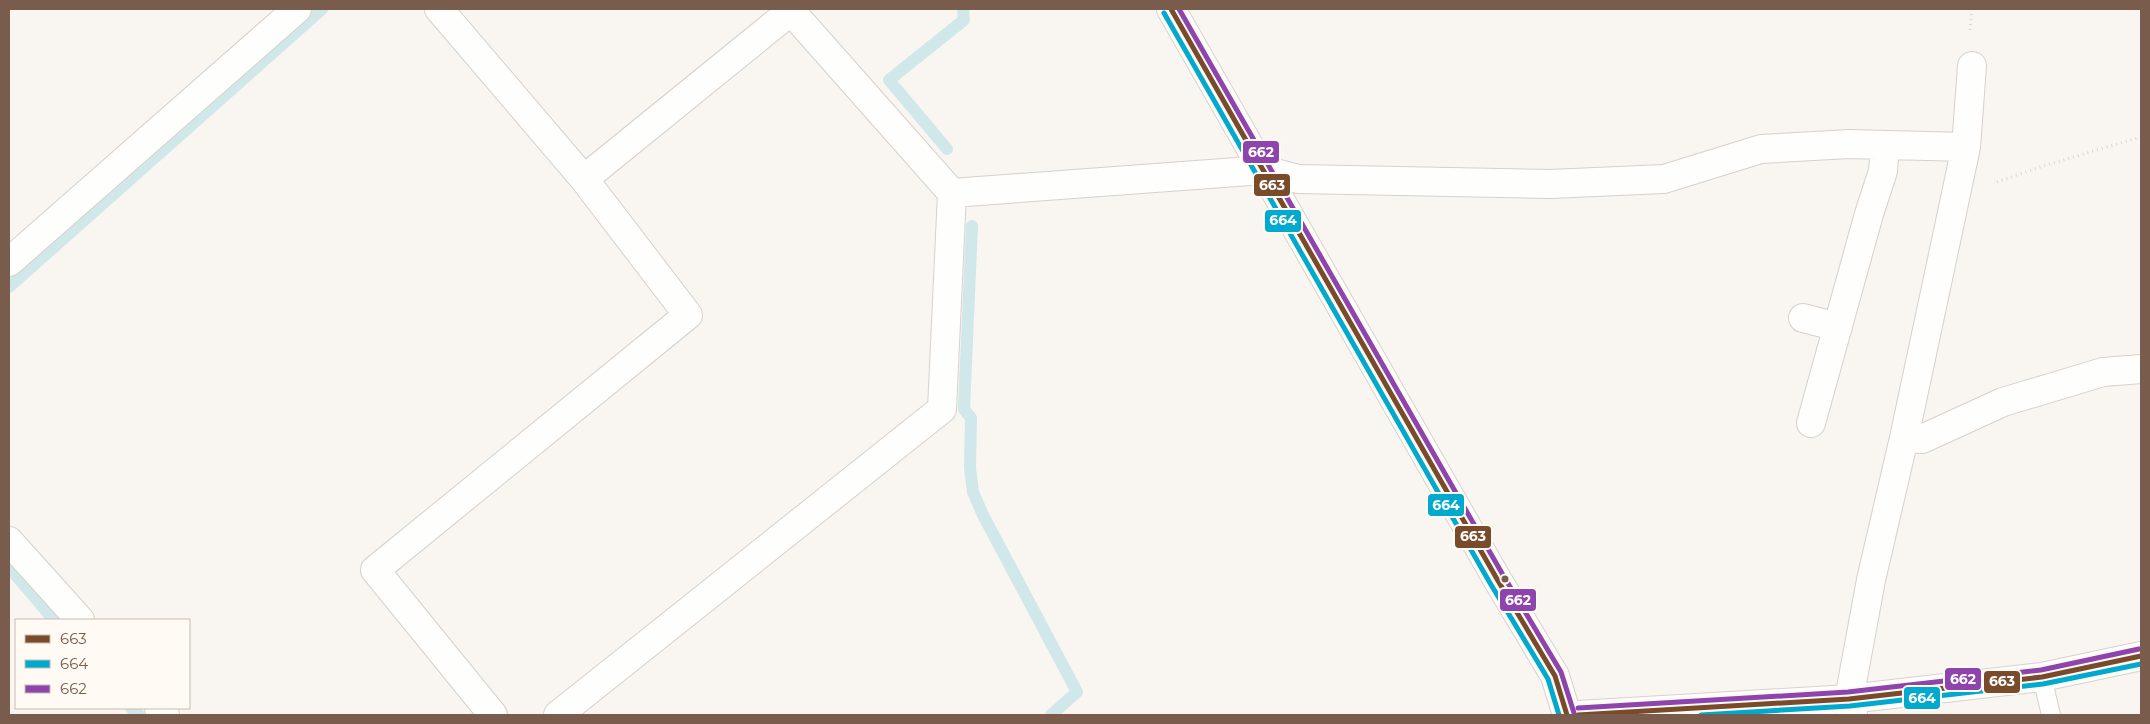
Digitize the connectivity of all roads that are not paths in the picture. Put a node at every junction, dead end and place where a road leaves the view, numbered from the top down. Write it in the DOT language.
graph roads {
  1 [pos="297,9"];
  2 [pos="439,9"];
  3 [pos="1171,9"];
  4 [pos="1972,66"];
  5 [pos="1885,145"];
  6 [pos="1966,147"];
  7 [pos="1264,170"];
  8 [pos="584,179"];
  9 [pos="952,192"];
  10 [pos="9,262"];
  11 [pos="1802,318"];
  12 [pos="1838,327"];
  13 [pos="2141,369"];
  14 [pos="1811,423"];
  15 [pos="1904,438"];
  16 [pos="9,541"];
  17 [pos="79,619"];
  18 [pos="2141,656"];
  19 [pos="2042,677"];
  20 [pos="1851,707"];
  21 [pos="494,715"];
  22 [pos="558,715"];
  23 [pos="1566,715"];
  24 [pos="1578,715"];
  25 [pos="2051,715"];
  1 -- 10 [label="street"];
  2 -- 8 [label="street"];
  3 -- 7 [label="street"];
  4 -- 6 [label="street"];
  5 -- 6 [label="street"];
  5 -- 7 [label="street"];
  5 -- 12 [label="street"];
  6 -- 15 [label="street"];
  7 -- 9 [label="street"];
  7 -- 23 [label="street"];
  8 -- 9 [label="street"];
  8 -- 21 [label="street"];
  9 -- 22 [label="street"];
  11 -- 12 [label="street"];
  12 -- 14 [label="street"];
  13 -- 15 [label="street"];
  15 -- 20 [label="street"];
  16 -- 17 [label="street"];
  18 -- 19 [label="street"];
  19 -- 20 [label="street"];
  19 -- 25 [label="lane"];
  20 -- 24 [label="street"];
}
